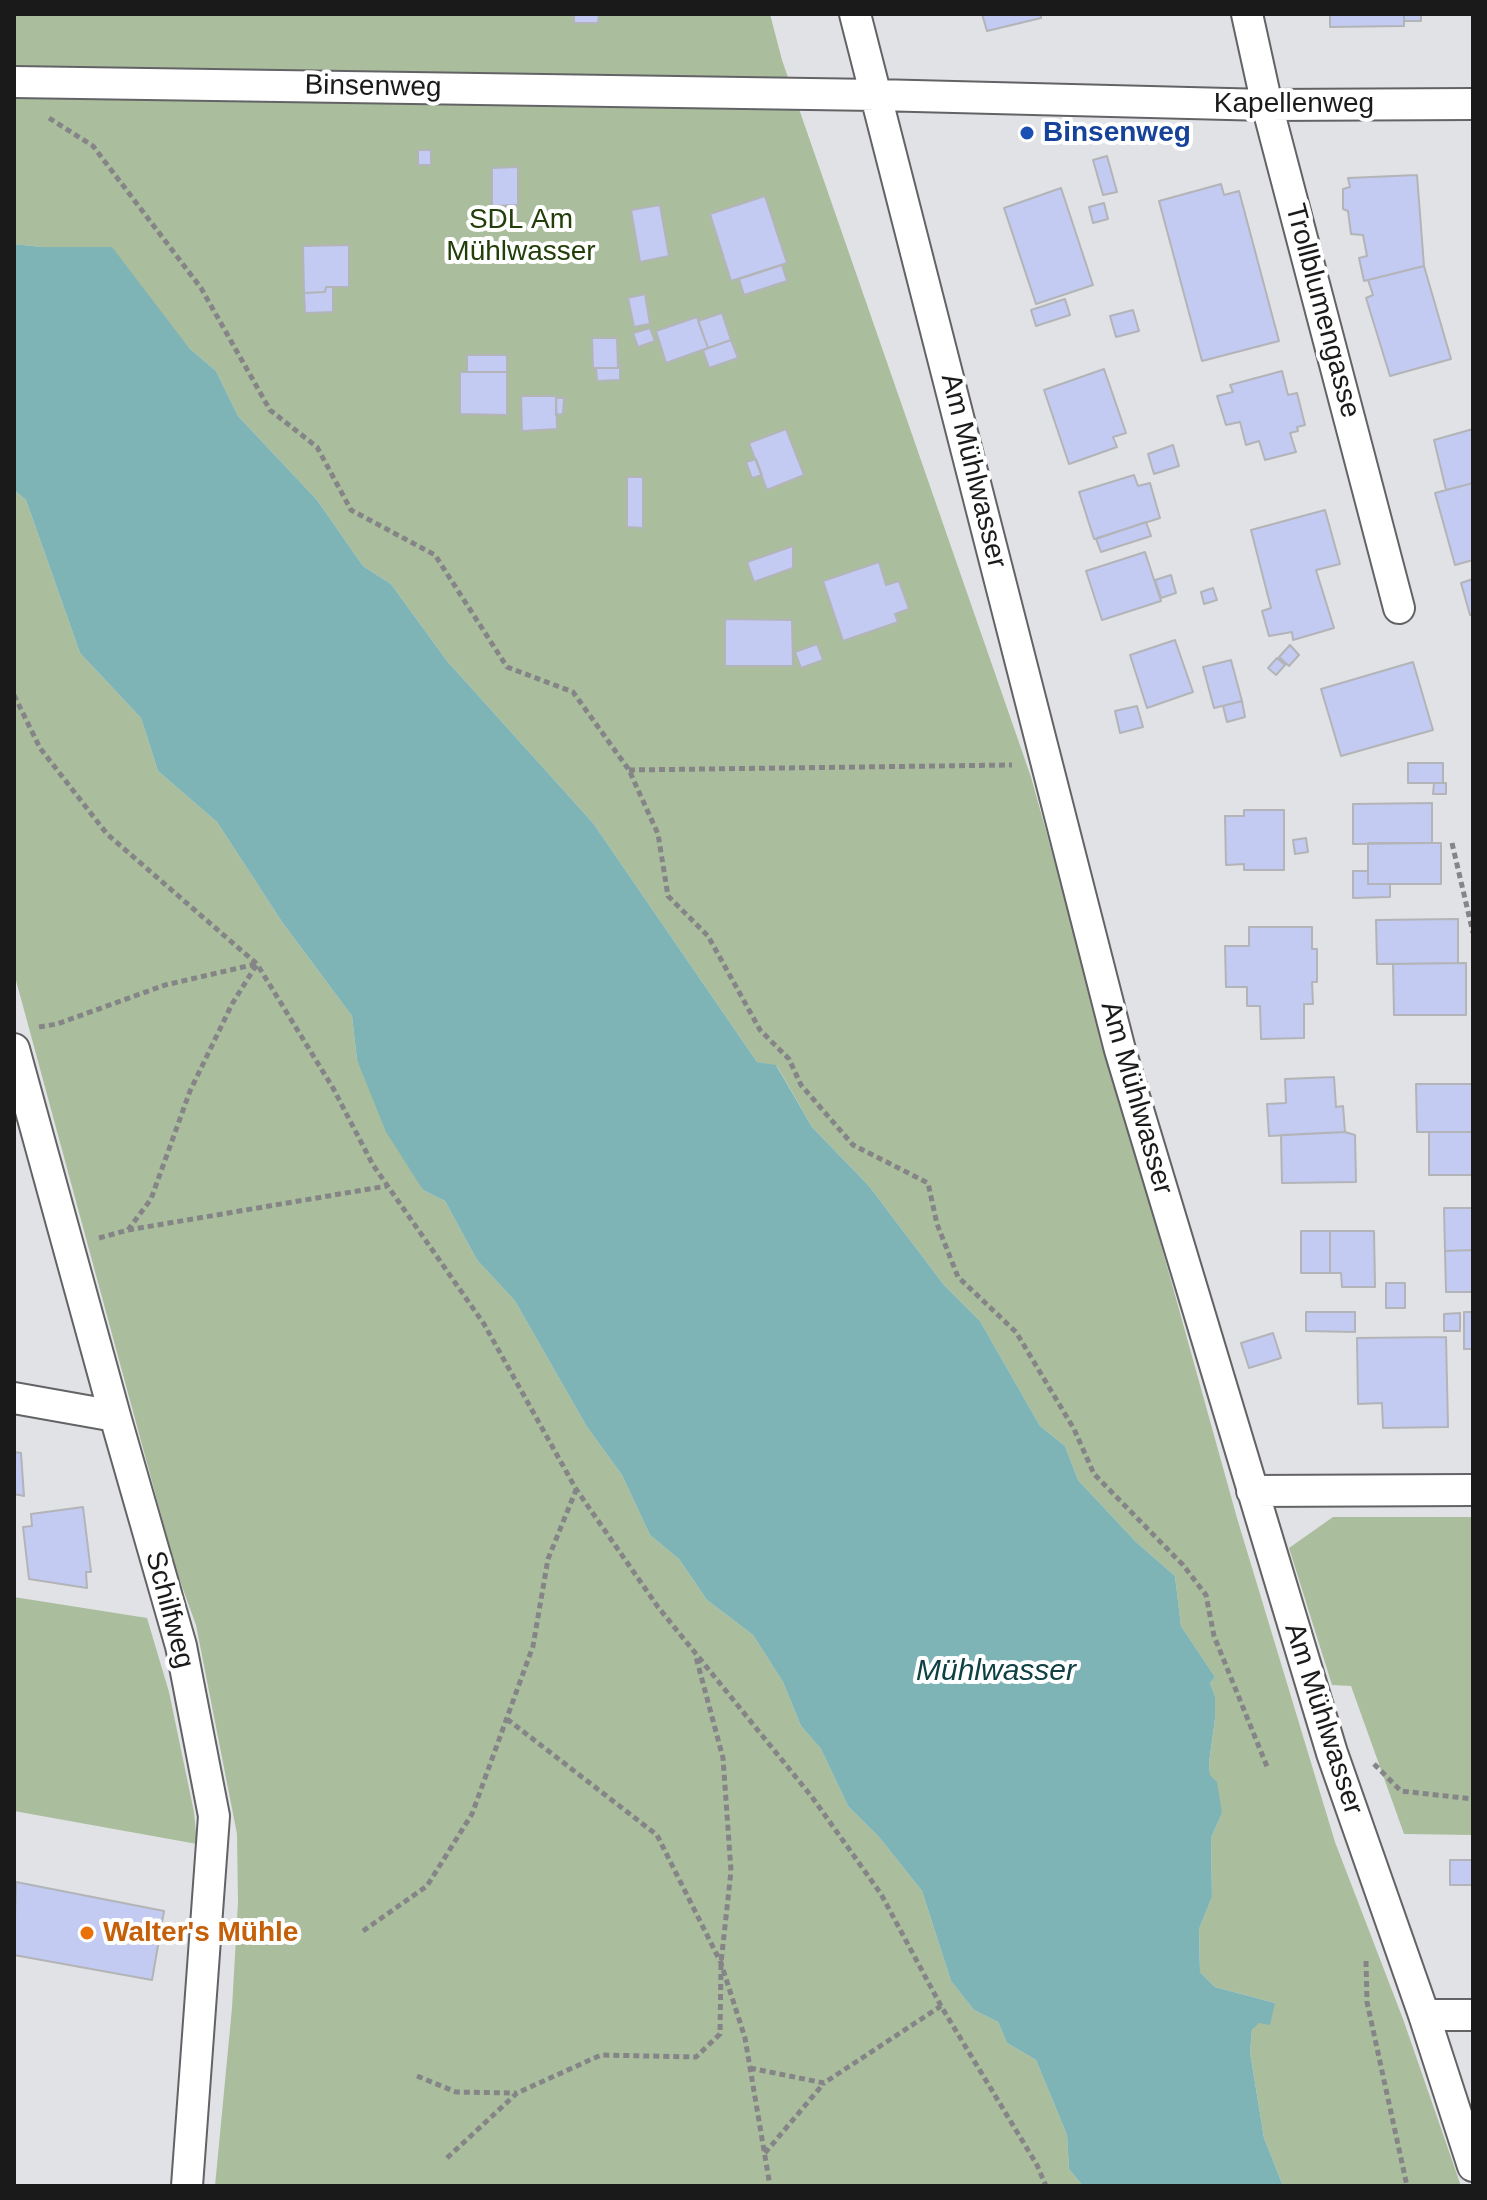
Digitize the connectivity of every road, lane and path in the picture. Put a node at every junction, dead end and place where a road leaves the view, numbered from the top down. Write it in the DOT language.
graph roads {
  1 [pos="855,14"];
  2 [pos="1247,14"];
  3 [pos="14,82"];
  4 [pos="876,95"];
  5 [pos="1473,104"];
  6 [pos="1267,105"];
  7 [pos="40,113"];
  8 [pos="1399,608"];
  9 [pos="14,695"];
  10 [pos="1048,765"];
  11 [pos="629,770"];
  12 [pos="1452,843"];
  13 [pos="1473,933"];
  14 [pos="257,964"];
  15 [pos="21,1039"];
  16 [pos="387,1186"];
  17 [pos="128,1230"];
  18 [pos="67,1246"];
  19 [pos="14,1398"];
  20 [pos="115,1416"];
  21 [pos="576,1489"];
  22 [pos="1473,1490"];
  23 [pos="1252,1491"];
  24 [pos="695,1652"];
  25 [pos="507,1719"];
  26 [pos="1332,1753"];
  27 [pos="1268,1769"];
  28 [pos="1473,1799"];
  29 [pos="363,1931"];
  30 [pos="1366,1960"];
  31 [pos="721,1963"];
  32 [pos="941,2006"];
  33 [pos="1424,2015"];
  34 [pos="1473,2015"];
  35 [pos="750,2068"];
  36 [pos="417,2076"];
  37 [pos="824,2083"];
  38 [pos="517,2093"];
  39 [pos="765,2153"];
  40 [pos="447,2158"];
  41 [pos="1473,2166"];
  42 [pos="187,2186"];
  43 [pos="770,2186"];
  44 [pos="1046,2186"];
  45 [pos="1407,2186"];
  1 -- 4 [label="street, Am Mühlwasser"];
  2 -- 6 [label="street, Trollblumengasse"];
  3 -- 4 [label="street, Binsenweg"];
  4 -- 6 [label="street, Kapellenweg"];
  4 -- 10 [label="street, Am Mühlwasser"];
  5 -- 6 [label="street, Kapellenweg"];
  6 -- 8 [label="street, Trollblumengasse"];
  7 -- 11 [label="path"];
  9 -- 14 [label="path"];
  10 -- 11 [label="path"];
  10 -- 23 [label="street, Am Mühlwasser"];
  11 -- 27 [label="path"];
  12 -- 13 [label="path"];
  14 -- 15 [label="path"];
  14 -- 16 [label="path"];
  14 -- 17 [label="path"];
  15 -- 18 [label="street, Schilfweg"];
  16 -- 17 [label="path"];
  16 -- 21 [label="path"];
  17 -- 18 [label="path"];
  18 -- 20 [label="street, Schilfweg"];
  19 -- 20 [label="street"];
  20 -- 42 [label="street, Schilfweg"];
  21 -- 24 [label="path"];
  21 -- 25 [label="path"];
  22 -- 23 [label="street"];
  23 -- 26 [label="street, Am Mühlwasser"];
  24 -- 31 [label="path"];
  24 -- 32 [label="path"];
  25 -- 29 [label="path"];
  25 -- 31 [label="path"];
  26 -- 28 [label="path"];
  26 -- 33 [label="street, Am Mühlwasser"];
  30 -- 45 [label="path"];
  31 -- 35 [label="path"];
  31 -- 38 [label="path"];
  32 -- 37 [label="path"];
  32 -- 44 [label="path"];
  33 -- 34 [label="street"];
  33 -- 41 [label="street, Am Mühlwasser"];
  35 -- 37 [label="path"];
  35 -- 39 [label="path"];
  36 -- 38 [label="path"];
  37 -- 39 [label="path"];
  38 -- 40 [label="path"];
  39 -- 43 [label="path"];
}
